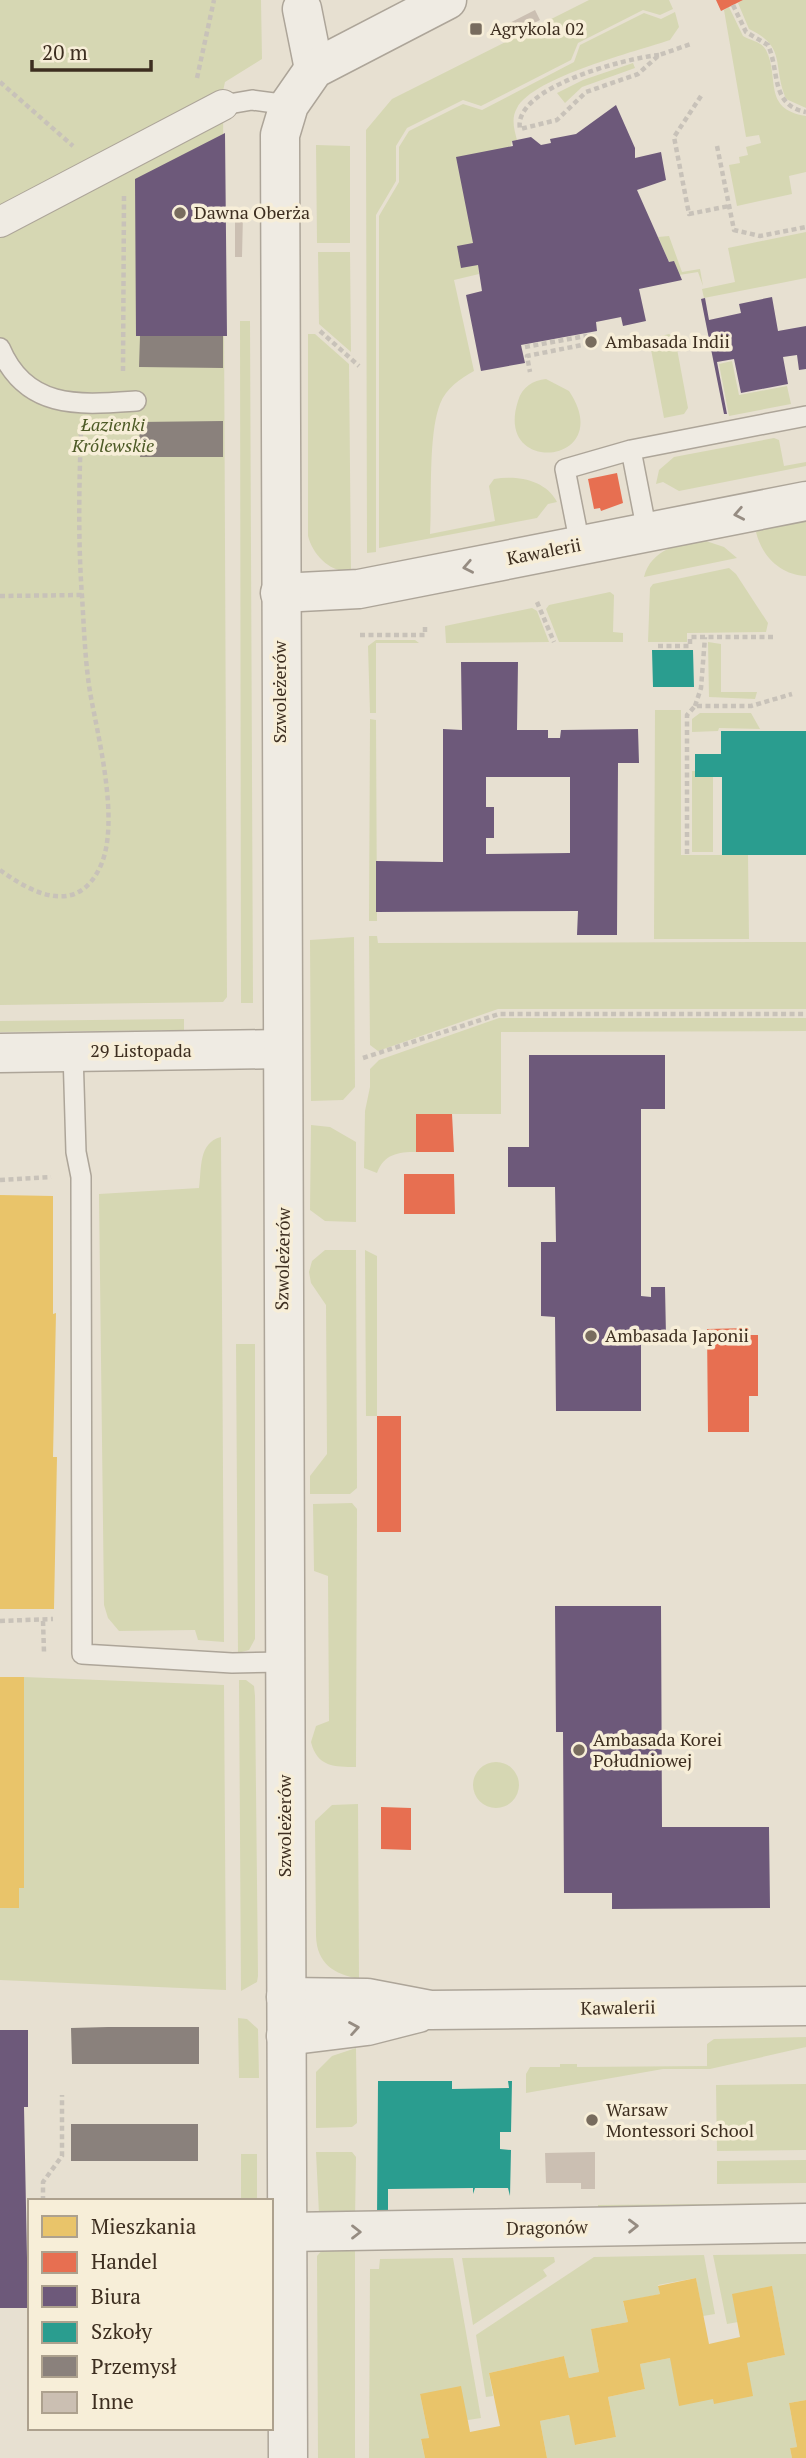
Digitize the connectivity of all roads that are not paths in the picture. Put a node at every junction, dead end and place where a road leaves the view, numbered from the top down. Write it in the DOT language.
graph roads {
  1 [pos="447,0"];
  2 [pos="301,5"];
  3 [pos="314,69"];
  4 [pos="223,105"];
  5 [pos="289,105"];
  6 [pos="0,222"];
  7 [pos="0,348"];
  8 [pos="130,401"];
  9 [pos="806,416"];
  10 [pos="631,450"];
  11 [pos="806,501"];
  12 [pos="648,532"];
  13 [pos="580,545"];
  14 [pos="280,593"];
  15 [pos="282,1049"];
  16 [pos="73,1052"];
  17 [pos="0,1053"];
  18 [pos="285,1662"];
  19 [pos="286,1997"];
  20 [pos="806,2006"];
  21 [pos="430,2010"];
  22 [pos="286,2036"];
  23 [pos="806,2223"];
  24 [pos="288,2232"];
  25 [pos="288,2458"];
  1 -- 3 [label="street"];
  2 -- 3 [label="street"];
  3 -- 5 [label="street, Szwoleżerów"];
  4 -- 5 [label="lane"];
  4 -- 6 [label="street"];
  5 -- 14 [label="street, Szwoleżerów"];
  7 -- 8 [label="lane"];
  9 -- 10 [label="lane"];
  10 -- 12 [label="lane"];
  10 -- 13 [label="lane"];
  11 -- 12 [label="street, Kawalerii, one-way"];
  12 -- 13 [label="street, Kawalerii"];
  13 -- 14 [label="street, Kawalerii, one-way"];
  14 -- 15 [label="street, Szwoleżerów"];
  15 -- 16 [label="street, 29 Listopada"];
  15 -- 18 [label="street, Szwoleżerów"];
  16 -- 17 [label="street, 29 Listopada"];
  16 -- 18 [label="lane"];
  18 -- 19 [label="street, Szwoleżerów"];
  19 -- 21 [label="street, Kawalerii"];
  19 -- 22 [label="street, Szwoleżerów"];
  20 -- 21 [label="street, Kawalerii"];
  22 -- 21 [label="street, Kawalerii, one-way"];
  22 -- 24 [label="street, Szwoleżerów"];
  24 -- 23 [label="street, Dragonów, one-way"];
  24 -- 25 [label="street, Szwoleżerów"];
}
